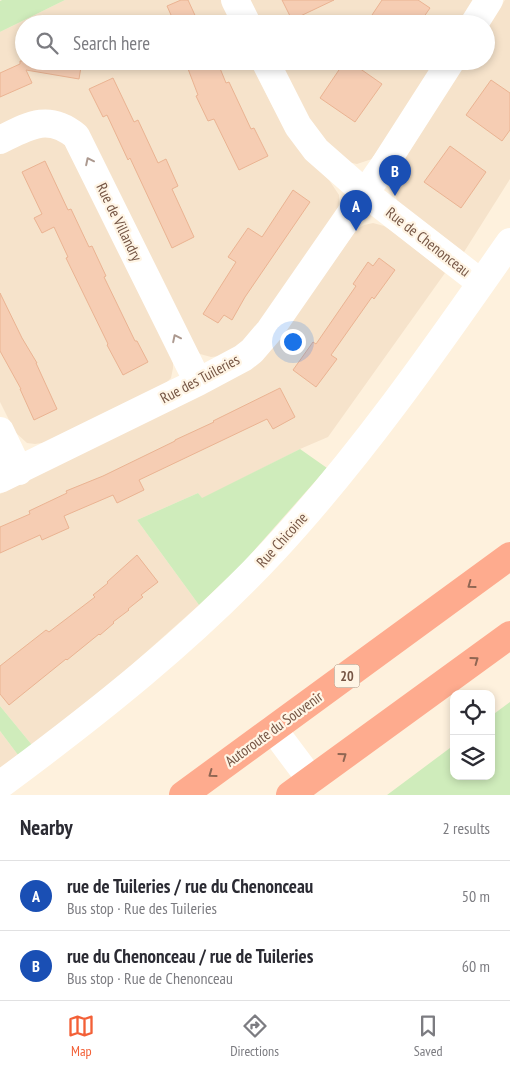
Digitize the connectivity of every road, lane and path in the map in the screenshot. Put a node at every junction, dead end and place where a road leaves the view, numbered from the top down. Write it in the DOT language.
graph roads {
  1 [pos="235,0"];
  2 [pos="489,0"];
  3 [pos="242,15"];
  4 [pos="480,15"];
  5 [pos="270,70"];
  6 [pos="445,70"];
  7 [pos="0,140"];
  8 [pos="365,193"];
  9 [pos="510,242"];
  10 [pos="481,283"];
  11 [pos="198,382"];
  12 [pos="0,430"];
  13 [pos="10,475"];
  14 [pos="510,556"];
  15 [pos="510,634"];
  16 [pos="273,730"];
  17 [pos="0,785"];
  18 [pos="300,787"];
  19 [pos="184,795"];
  1 -- 3 [label="street"];
  2 -- 4 [label="street"];
  5 -- 8 [label="street, Rue de Chenonceau"];
  6 -- 8 [label="street, Rue des Tuileries"];
  11 -- 7 [label="street, Rue de Villandry, one-way"];
  8 -- 10 [label="street, Rue de Chenonceau"];
  8 -- 11 [label="street, Rue des Tuileries"];
  9 -- 10 [label="street, Rue Chicoine"];
  10 -- 17 [label="street, Rue Chicoine"];
  11 -- 13 [label="street, Rue des Tuileries"];
  12 -- 13 [label="street"];
  14 -- 16 [label="highway, Autoroute du Souvenir / 20, one-way"];
  18 -- 15 [label="highway, one-way"];
  16 -- 18 [label="street"];
  16 -- 19 [label="highway, Autoroute du Souvenir / 20, one-way"];
}
